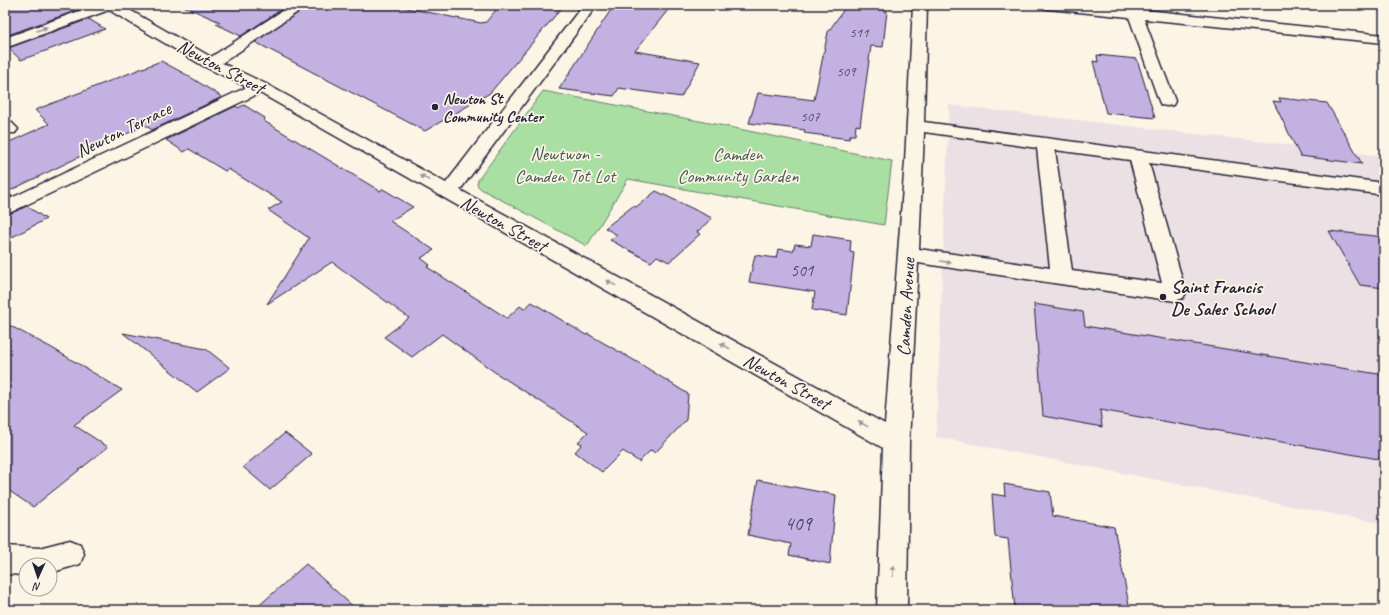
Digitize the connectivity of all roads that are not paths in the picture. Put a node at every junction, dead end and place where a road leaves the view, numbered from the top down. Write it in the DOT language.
graph roads {
  1 [pos="110,5"];
  2 [pos="301,5"];
  3 [pos="590,5"];
  4 [pos="920,5"];
  5 [pos="1048,5"];
  6 [pos="1186,5"];
  7 [pos="1135,14"];
  8 [pos="1192,19"];
  9 [pos="1384,39"];
  10 [pos="5,43"];
  11 [pos="211,64"];
  12 [pos="260,87"];
  13 [pos="1167,101"];
  14 [pos="915,126"];
  15 [pos="1045,144"];
  16 [pos="1138,156"];
  17 [pos="1384,189"];
  18 [pos="449,192"];
  19 [pos="5,209"];
  20 [pos="908,255"];
  21 [pos="1062,278"];
  22 [pos="896,443"];
  23 [pos="70,554"];
  24 [pos="5,560"];
  25 [pos="892,610"];
  10 -- 1 [label="street, one-way"];
  1 -- 11 [label="street, Newton Street"];
  2 -- 11 [label="street"];
  3 -- 18 [label="street"];
  4 -- 14 [label="street, Camden Avenue"];
  5 -- 7 [label="street"];
  6 -- 8 [label="street"];
  7 -- 8 [label="street"];
  7 -- 13 [label="street"];
  8 -- 9 [label="street"];
  11 -- 12 [label="street, Newton Street"];
  18 -- 12 [label="street, Newton Street, one-way"];
  12 -- 19 [label="street, Newton Terrace"];
  14 -- 15 [label="street"];
  14 -- 20 [label="street, Camden Avenue"];
  15 -- 16 [label="street"];
  15 -- 21 [label="street"];
  16 -- 17 [label="street"];
  16 -- 21 [label="street"];
  22 -- 18 [label="street, Newton Street, one-way"];
  20 -- 21 [label="street, one-way"];
  20 -- 22 [label="street, Camden Avenue"];
  25 -- 22 [label="street, Camden Avenue, one-way"];
  23 -- 24 [label="street"];
}
